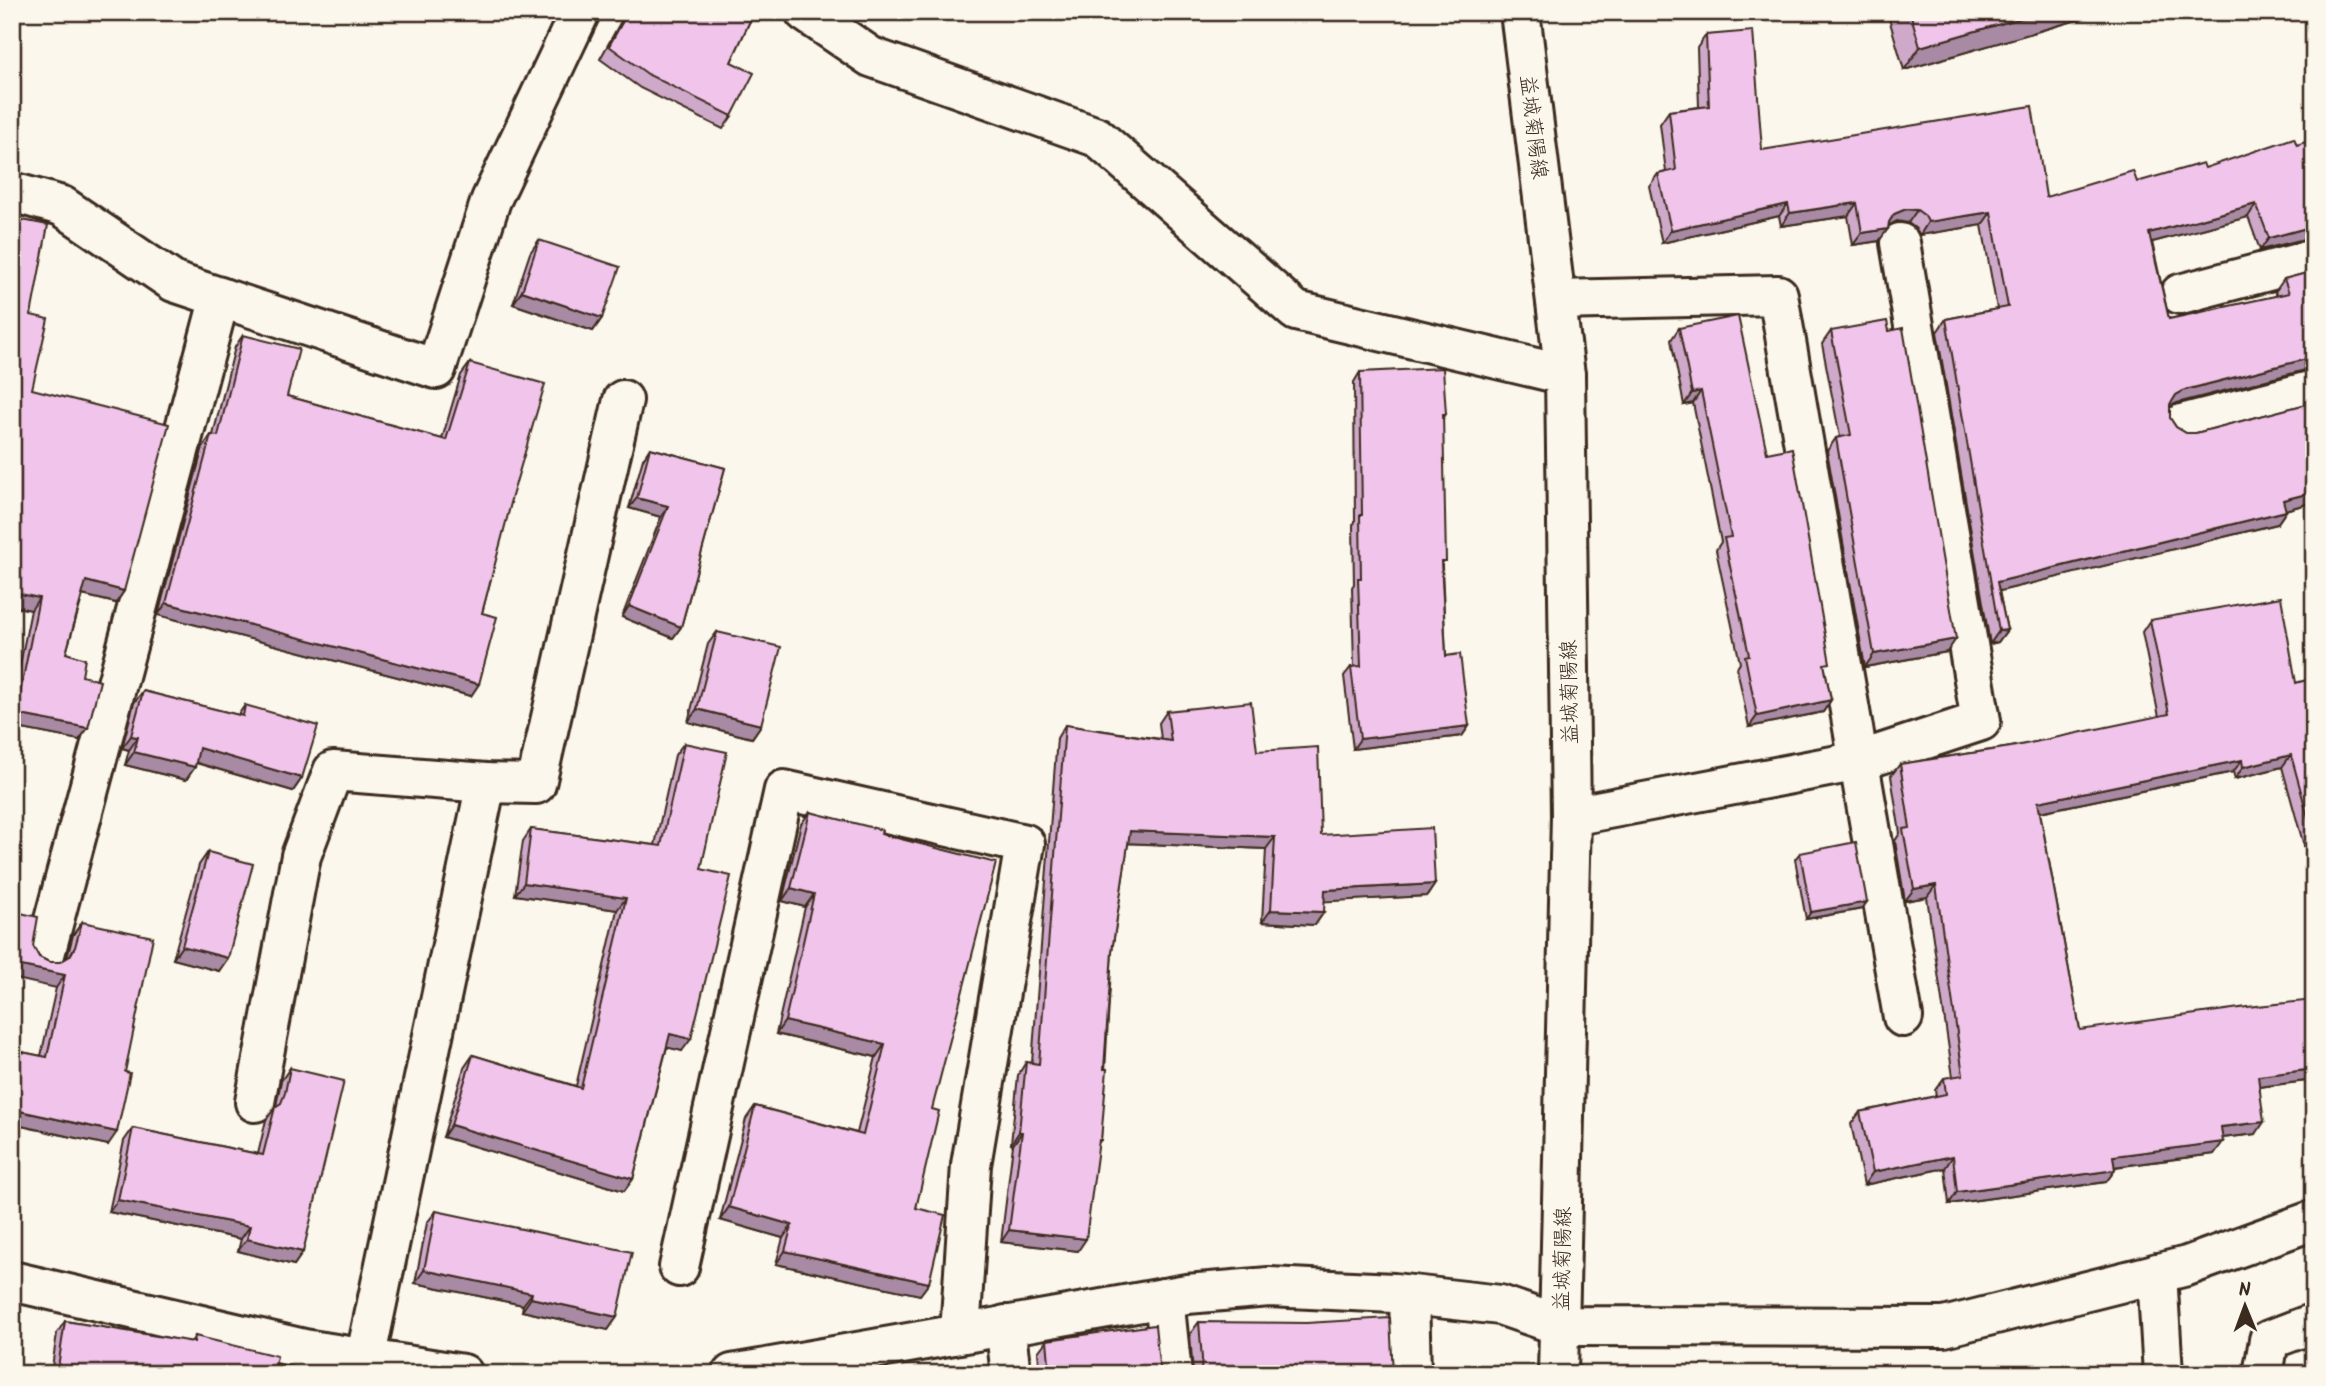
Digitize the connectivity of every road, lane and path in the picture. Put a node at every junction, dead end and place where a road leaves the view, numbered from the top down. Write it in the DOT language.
graph roads {
  1 [pos="580,12"];
  2 [pos="805,12"];
  3 [pos="1520,12"];
  4 [pos="12,191"];
  5 [pos="1900,243"];
  6 [pos="2314,259"];
  7 [pos="2180,294"];
  8 [pos="220,297"];
  9 [pos="1556,300"];
  10 [pos="1565,375"];
  11 [pos="2314,390"];
  12 [pos="623,400"];
  13 [pos="2182,424"];
  14 [pos="1859,761"];
  15 [pos="486,783"];
  16 [pos="1571,816"];
  17 [pos="44,954"];
  18 [pos="1903,1017"];
  19 [pos="255,1102"];
  20 [pos="2314,1220"];
  21 [pos="679,1267"];
  22 [pos="2157,1273"];
  23 [pos="12,1281"];
  24 [pos="1409,1295"];
  25 [pos="1164,1298"];
  26 [pos="2314,1323"];
  27 [pos="1005,1325"];
  28 [pos="1561,1326"];
  29 [pos="960,1333"];
  30 [pos="365,1360"];
  31 [pos="305,1362"];
  32 [pos="463,1374"];
  33 [pos="735,1374"];
  34 [pos="1011,1374"];
  35 [pos="1172,1374"];
  36 [pos="1411,1374"];
  37 [pos="1558,1374"];
  38 [pos="2163,1374"];
  39 [pos="2266,1374"];
  1 -- 8 [label="street"];
  2 -- 10 [label="street"];
  3 -- 9 [label="street, 益城菊陽線"];
  4 -- 8 [label="street"];
  5 -- 14 [label="street"];
  6 -- 7 [label="street"];
  8 -- 17 [label="street"];
  9 -- 10 [label="street, 益城菊陽線"];
  9 -- 14 [label="street"];
  10 -- 16 [label="street, 益城菊陽線"];
  11 -- 13 [label="street"];
  12 -- 15 [label="street"];
  14 -- 16 [label="street"];
  14 -- 18 [label="street"];
  15 -- 19 [label="street"];
  15 -- 30 [label="street"];
  16 -- 28 [label="street, 益城菊陽線"];
  20 -- 22 [label="street"];
  21 -- 29 [label="street"];
  22 -- 28 [label="street"];
  22 -- 38 [label="street"];
  23 -- 31 [label="street"];
  24 -- 25 [label="street"];
  24 -- 28 [label="street"];
  24 -- 36 [label="street"];
  25 -- 27 [label="street"];
  25 -- 35 [label="street"];
  26 -- 39 [label="street"];
  27 -- 29 [label="street"];
  27 -- 34 [label="street"];
  28 -- 37 [label="street, 益城菊陽線"];
  29 -- 33 [label="street"];
  30 -- 31 [label="street"];
  30 -- 32 [label="street"];
}
